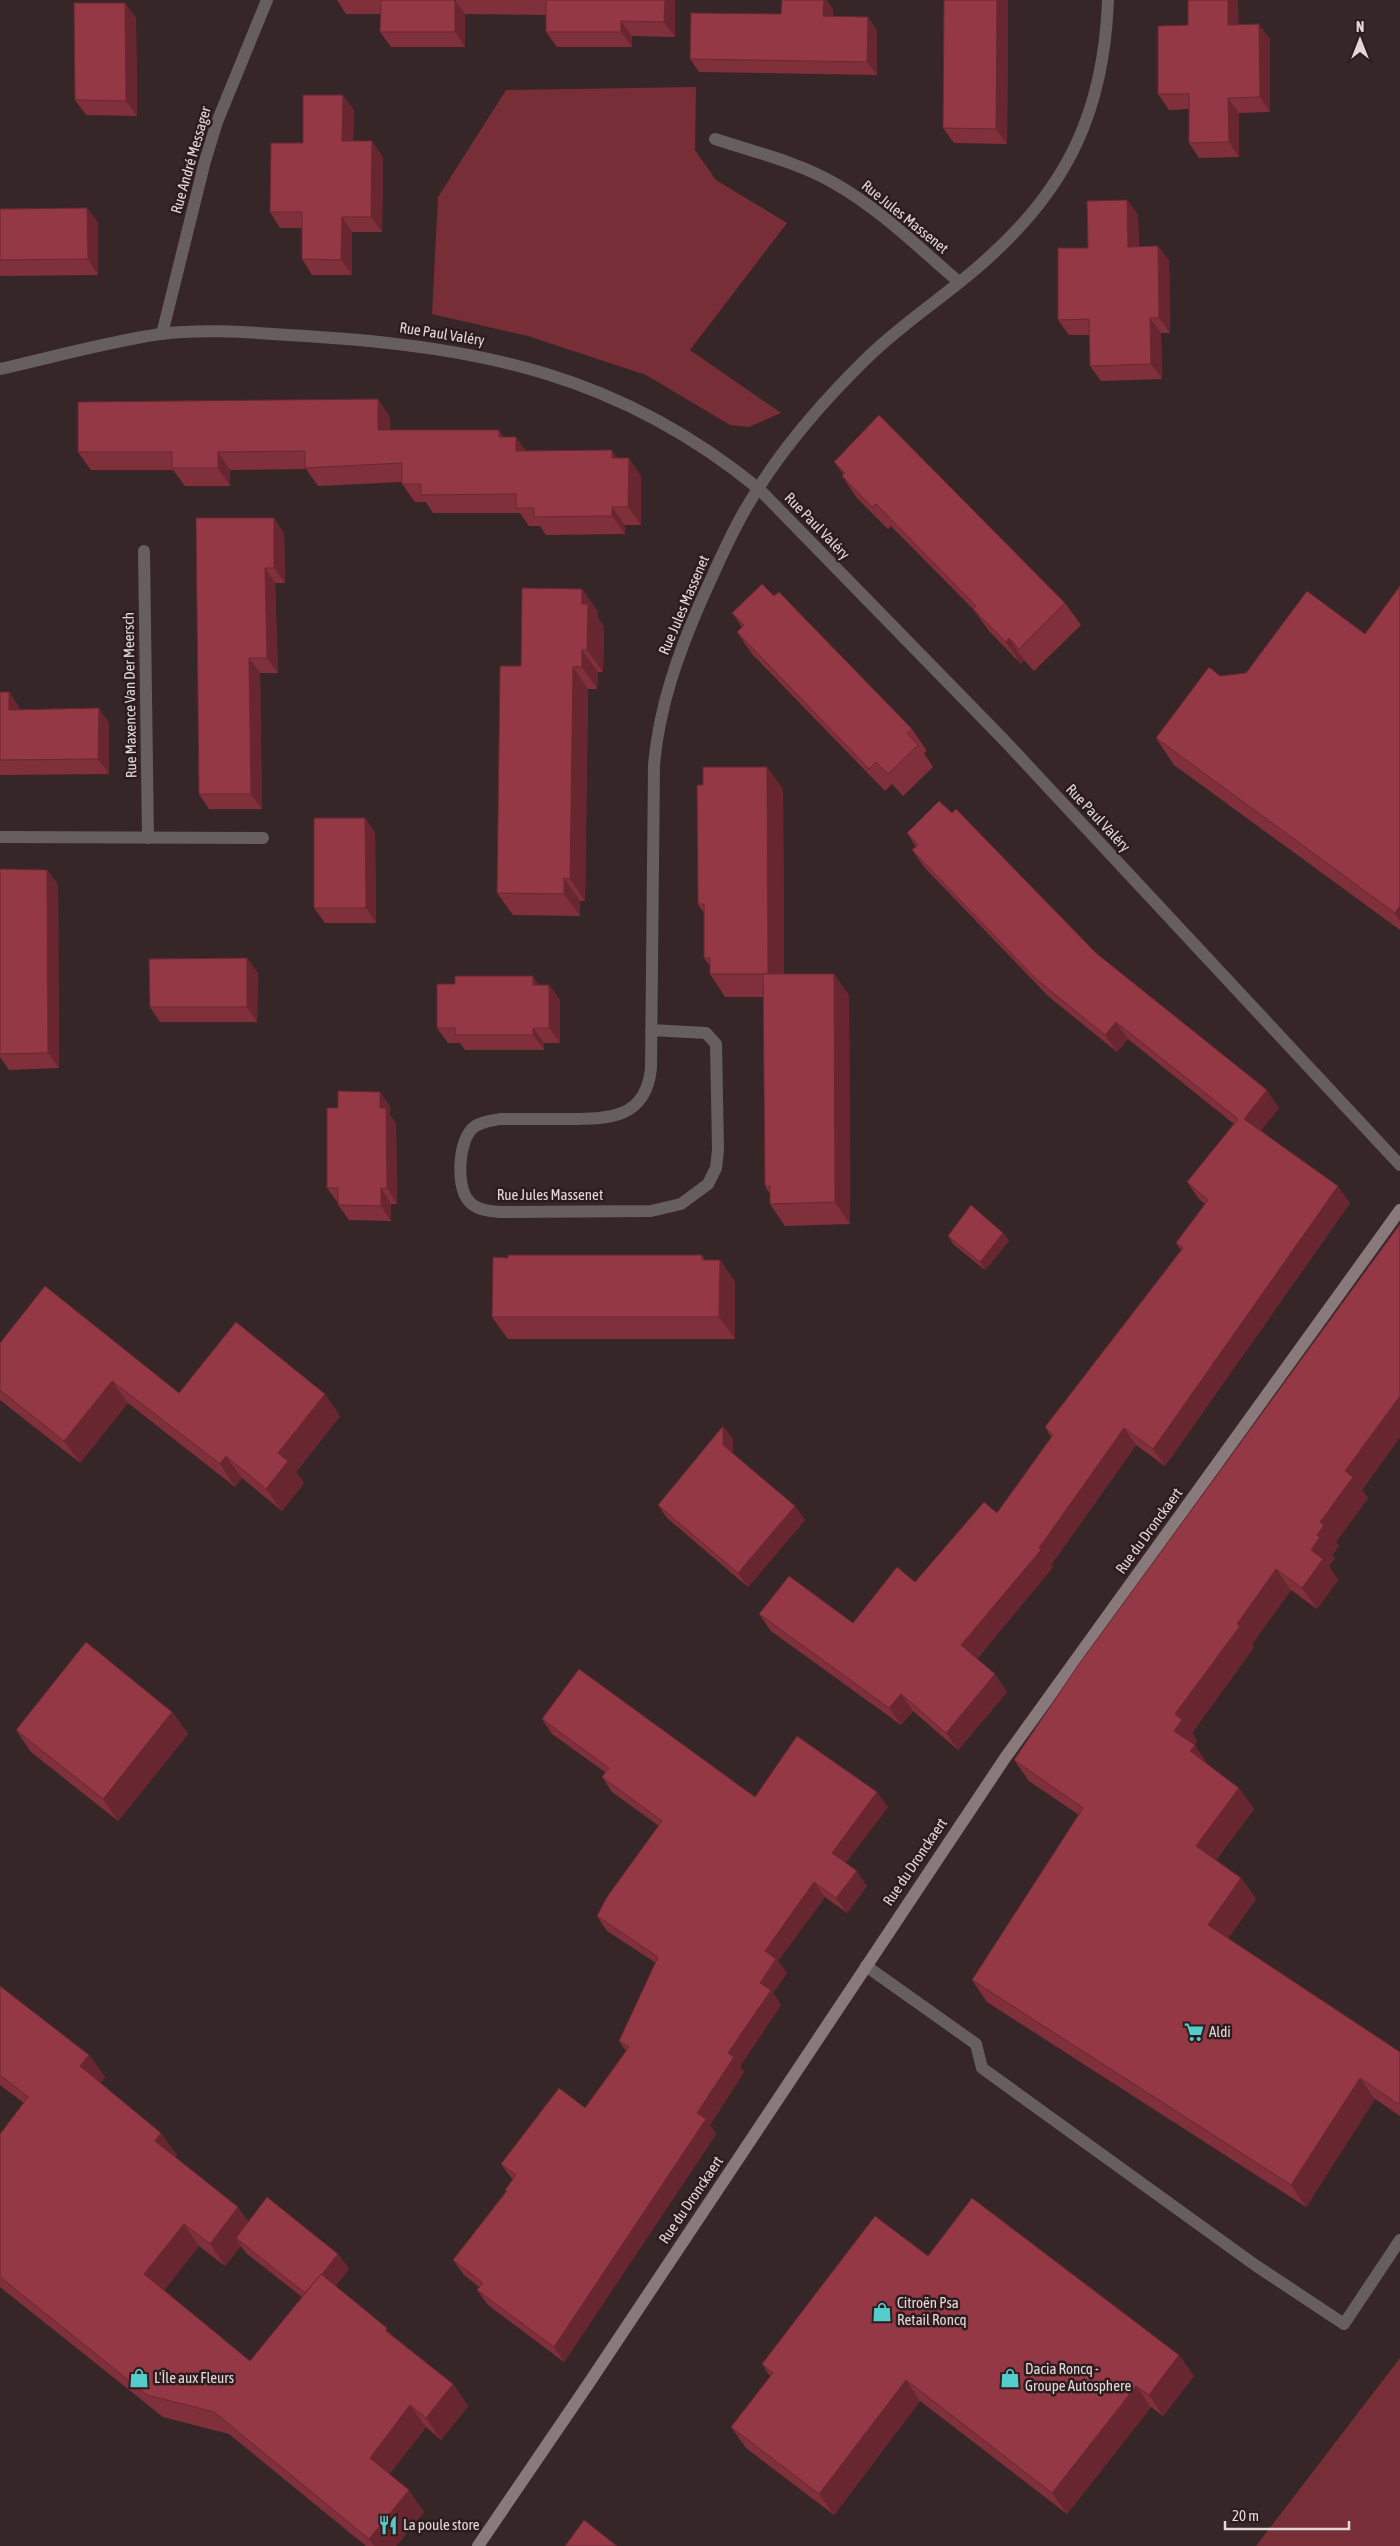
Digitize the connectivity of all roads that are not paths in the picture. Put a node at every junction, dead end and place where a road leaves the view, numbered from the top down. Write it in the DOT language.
graph roads {
  1 [pos="267,0"];
  2 [pos="1108,0"];
  3 [pos="715,139"];
  4 [pos="959,282"];
  5 [pos="162,334"];
  6 [pos="0,369"];
  7 [pos="759,489"];
  8 [pos="144,551"];
  9 [pos="0,837"];
  10 [pos="148,838"];
  11 [pos="263,838"];
  12 [pos="651,1030"];
  13 [pos="1400,1165"];
  14 [pos="1400,1210"];
  15 [pos="866,1966"];
  16 [pos="1400,2240"];
  17 [pos="478,2546"];
  1 -- 5 [label="street, Rue André Messager"];
  2 -- 4 [label="street, Rue Jules Massenet"];
  3 -- 4 [label="street, Rue Jules Massenet"];
  4 -- 7 [label="street, Rue Jules Massenet"];
  5 -- 6 [label="street, Rue Paul Valéry"];
  5 -- 7 [label="street, Rue Paul Valéry"];
  7 -- 12 [label="street, Rue Jules Massenet"];
  7 -- 13 [label="street, Rue Paul Valéry"];
  8 -- 10 [label="street, Rue Maxence Van Der Meersch"];
  9 -- 10 [label="street"];
  10 -- 11 [label="street"];
  12 -- 12 [label="street, Rue Jules Massenet"];
  14 -- 15 [label="main road, Rue du Dronckaert"];
  15 -- 16 [label="street"];
  15 -- 17 [label="main road, Rue du Dronckaert"];
}
